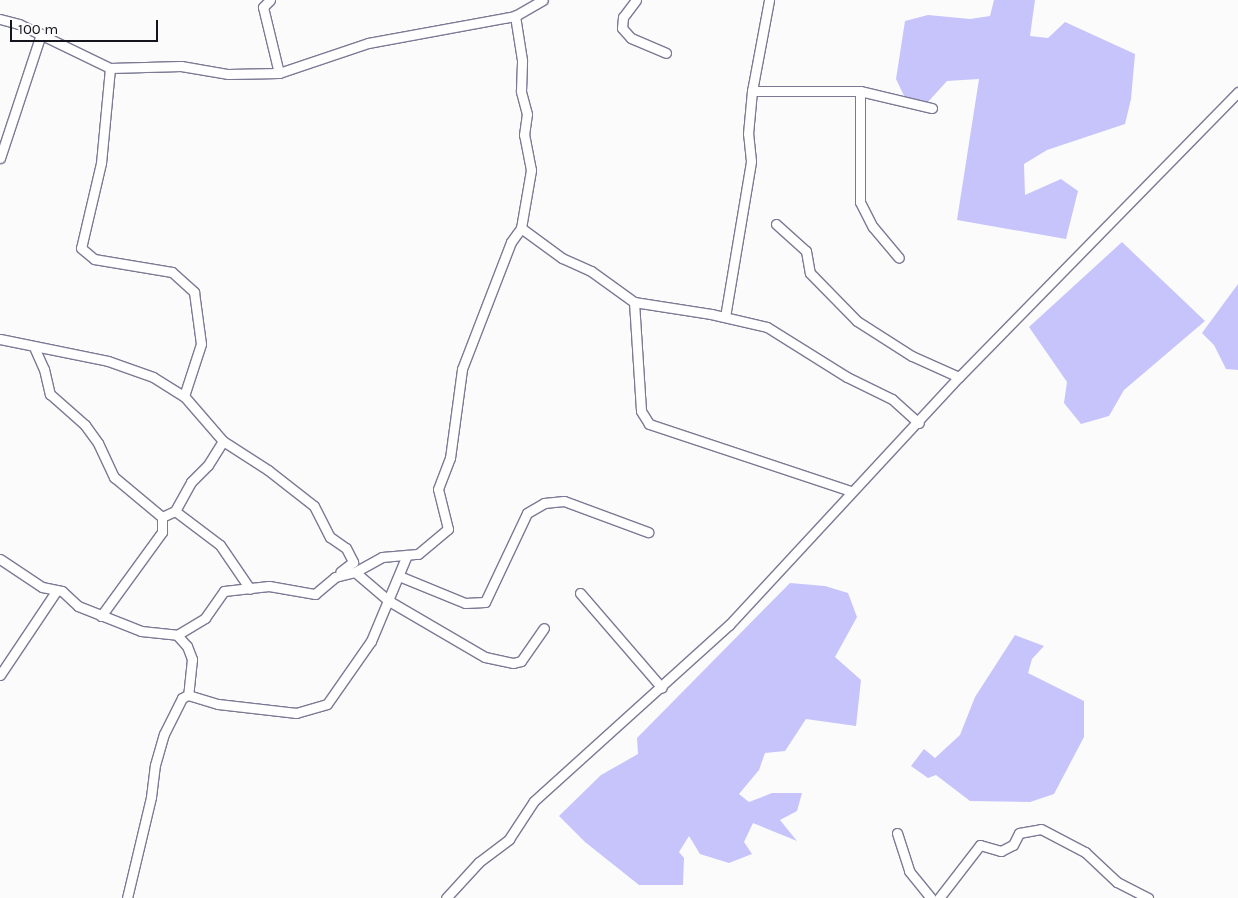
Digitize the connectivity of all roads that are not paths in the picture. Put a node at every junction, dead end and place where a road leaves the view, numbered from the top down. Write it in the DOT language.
graph roads {
  1 [pos="270,0"];
  2 [pos="543,0"];
  3 [pos="636,0"];
  4 [pos="768,0"];
  5 [pos="515,16"];
  6 [pos="0,19"];
  7 [pos="41,34"];
  8 [pos="666,53"];
  9 [pos="110,68"];
  10 [pos="279,73"];
  11 [pos="752,91"];
  12 [pos="860,91"];
  13 [pos="1238,92"];
  14 [pos="932,108"];
  15 [pos="0,158"];
  16 [pos="776,224"];
  17 [pos="521,228"];
  18 [pos="899,258"];
  19 [pos="634,302"];
  20 [pos="725,318"];
  21 [pos="0,339"];
  22 [pos="34,347"];
  23 [pos="958,377"];
  24 [pos="184,396"];
  25 [pos="918,423"];
  26 [pos="223,441"];
  27 [pos="850,491"];
  28 [pos="175,511"];
  29 [pos="162,517"];
  30 [pos="648,532"];
  31 [pos="407,555"];
  32 [pos="0,559"];
  33 [pos="355,572"];
  34 [pos="399,576"];
  35 [pos="335,577"];
  36 [pos="250,589"];
  37 [pos="57,590"];
  38 [pos="580,593"];
  39 [pos="389,601"];
  40 [pos="101,616"];
  41 [pos="544,628"];
  42 [pos="177,635"];
  43 [pos="0,675"];
  44 [pos="662,688"];
  45 [pos="188,695"];
  46 [pos="897,833"];
  47 [pos="127,898"];
  48 [pos="446,898"];
  49 [pos="931,898"];
  50 [pos="939,898"];
  51 [pos="1148,898"];
  1 -- 10 [label="street"];
  2 -- 5 [label="street"];
  3 -- 8 [label="street"];
  4 -- 11 [label="street"];
  5 -- 10 [label="street"];
  5 -- 17 [label="street"];
  6 -- 7 [label="street"];
  7 -- 9 [label="street"];
  7 -- 15 [label="street"];
  9 -- 10 [label="street"];
  9 -- 24 [label="street"];
  11 -- 12 [label="street"];
  11 -- 20 [label="street"];
  12 -- 14 [label="street"];
  12 -- 18 [label="street"];
  13 -- 23 [label="street"];
  16 -- 23 [label="street"];
  17 -- 19 [label="street"];
  17 -- 31 [label="street"];
  19 -- 20 [label="street"];
  19 -- 27 [label="street"];
  20 -- 25 [label="street"];
  21 -- 22 [label="street"];
  22 -- 24 [label="street"];
  22 -- 29 [label="street"];
  23 -- 25 [label="street"];
  24 -- 26 [label="street"];
  25 -- 27 [label="street"];
  26 -- 28 [label="street"];
  26 -- 35 [label="street"];
  27 -- 44 [label="street"];
  28 -- 29 [label="street"];
  28 -- 36 [label="street"];
  29 -- 40 [label="street"];
  30 -- 34 [label="street"];
  31 -- 33 [label="street"];
  31 -- 34 [label="street"];
  32 -- 37 [label="street"];
  33 -- 35 [label="street"];
  33 -- 39 [label="street"];
  34 -- 39 [label="street"];
  35 -- 36 [label="street"];
  36 -- 42 [label="street"];
  37 -- 40 [label="street"];
  37 -- 43 [label="street"];
  38 -- 44 [label="street"];
  39 -- 41 [label="street"];
  39 -- 45 [label="street"];
  40 -- 42 [label="street"];
  42 -- 45 [label="street"];
  44 -- 48 [label="street"];
  45 -- 47 [label="street"];
  46 -- 49 [label="street"];
  50 -- 51 [label="street"];
}
